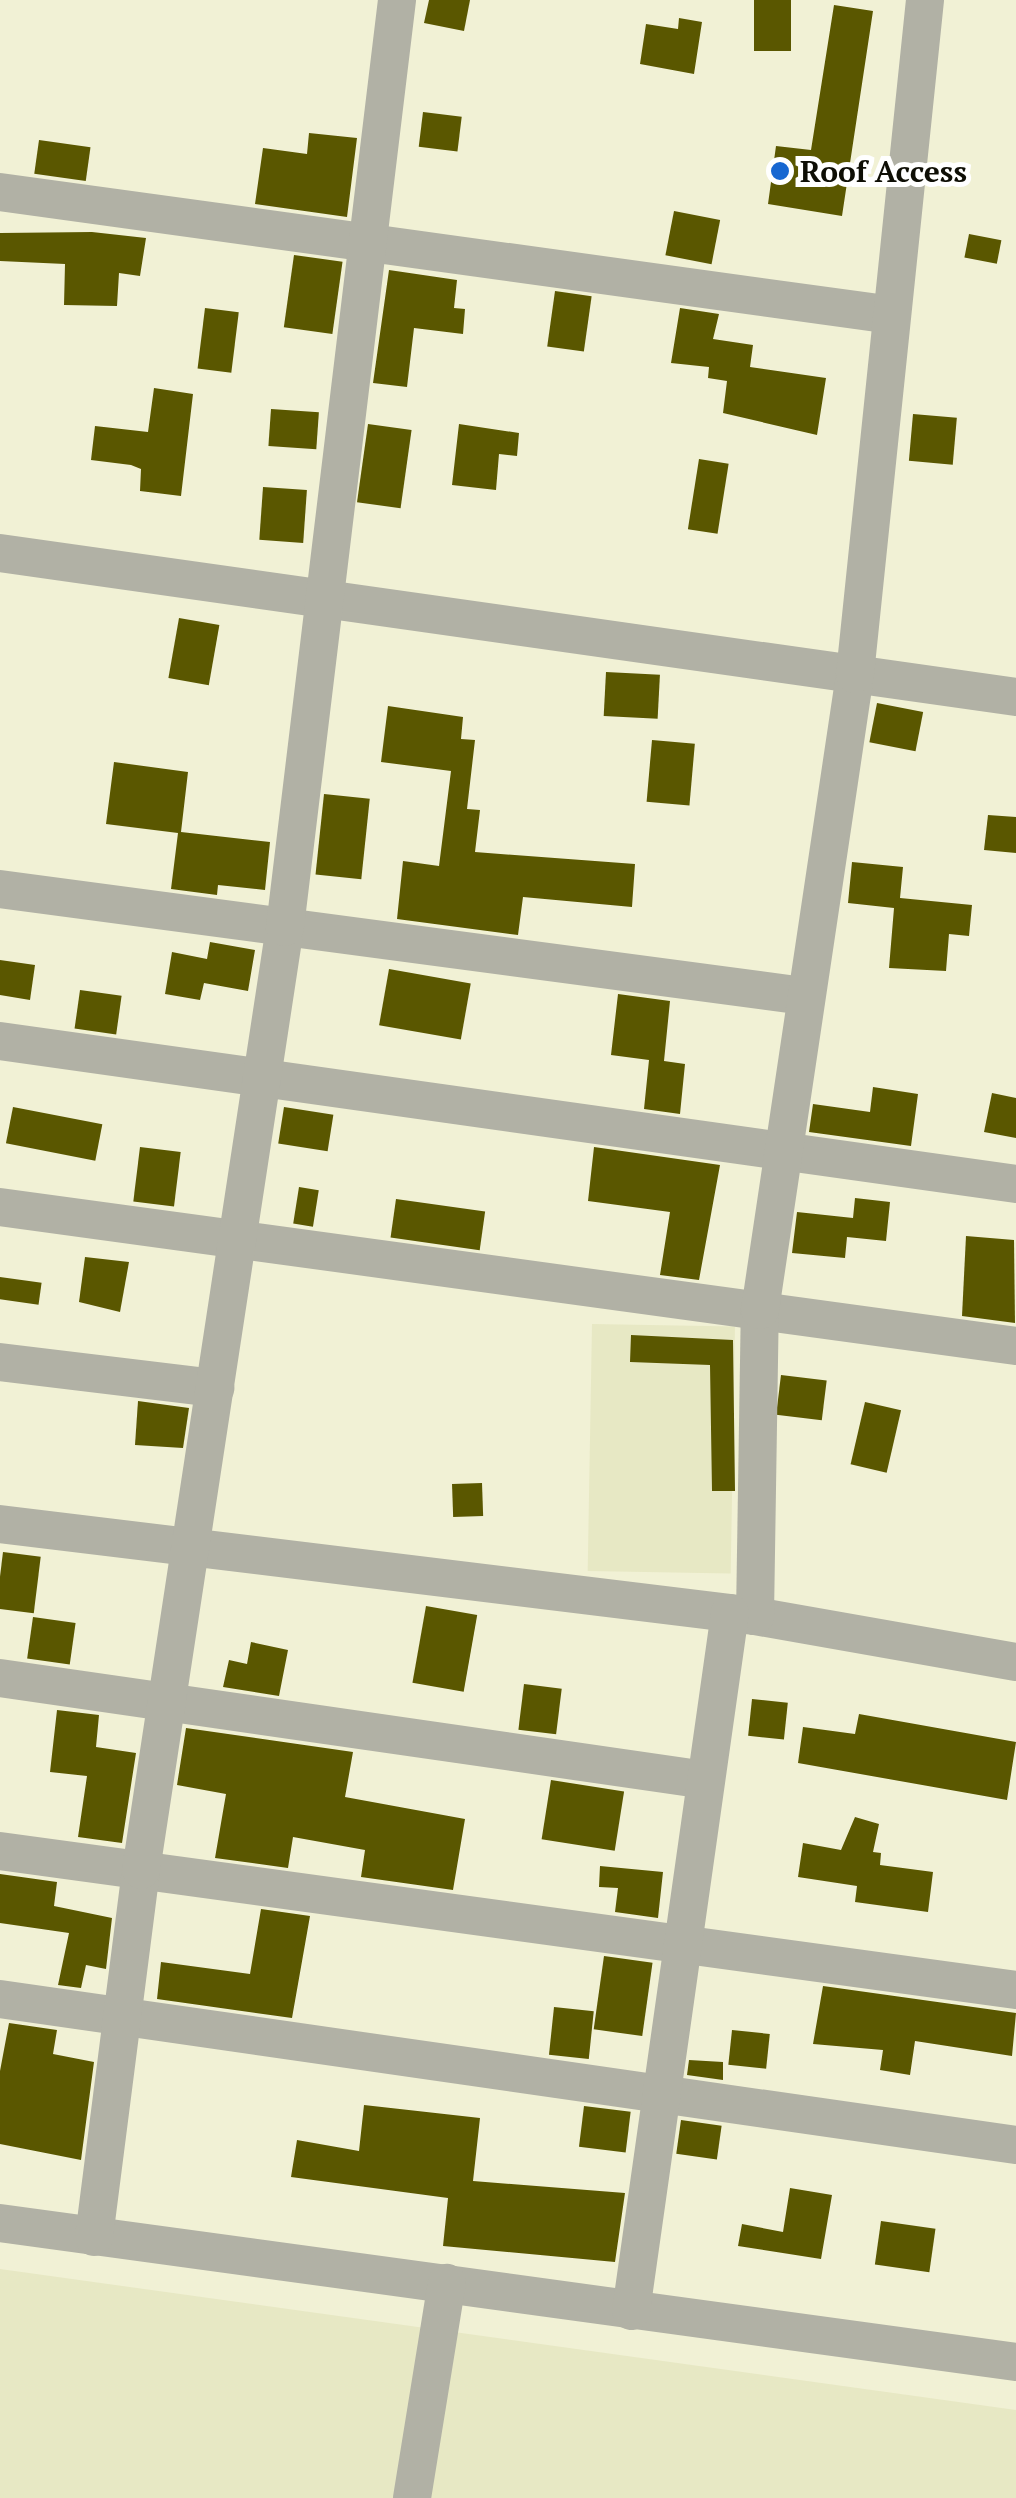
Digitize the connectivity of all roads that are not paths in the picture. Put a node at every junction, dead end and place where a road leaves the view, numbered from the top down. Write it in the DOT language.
graph roads {
  1 [pos="398,0"];
  2 [pos="925,0"];
  3 [pos="0,192"];
  4 [pos="368,241"];
  5 [pos="892,315"];
  6 [pos="0,553"];
  7 [pos="321,594"];
  8 [pos="855,674"];
  9 [pos="1016,697"];
  10 [pos="0,888"];
  11 [pos="286,927"];
  12 [pos="804,996"];
  13 [pos="0,1042"];
  14 [pos="262,1078"];
  15 [pos="782,1150"];
  16 [pos="1016,1184"];
  17 [pos="0,1207"];
  18 [pos="238,1239"];
  19 [pos="760,1310"];
  20 [pos="1016,1346"];
  21 [pos="0,1362"];
  22 [pos="215,1388"];
  23 [pos="0,1524"];
  24 [pos="191,1547"];
  25 [pos="742,1614"];
  26 [pos="1016,1662"];
  27 [pos="0,1678"];
  28 [pos="168,1700"];
  29 [pos="706,1780"];
  30 [pos="0,1851"];
  31 [pos="141,1870"];
  32 [pos="682,1945"];
  33 [pos="1016,1990"];
  34 [pos="0,2000"];
  35 [pos="121,2017"];
  36 [pos="660,2093"];
  37 [pos="1016,2144"];
  38 [pos="0,2223"];
  39 [pos="94,2236"];
  40 [pos="447,2283"];
  41 [pos="631,2311"];
  42 [pos="1016,2362"];
  43 [pos="412,2498"];
  1 -- 4 [label="street"];
  2 -- 5 [label="street"];
  3 -- 4 [label="street"];
  4 -- 5 [label="street"];
  4 -- 7 [label="street"];
  5 -- 8 [label="street"];
  6 -- 7 [label="street"];
  7 -- 8 [label="street"];
  7 -- 11 [label="street"];
  8 -- 9 [label="street"];
  8 -- 12 [label="street"];
  10 -- 11 [label="street"];
  11 -- 12 [label="street"];
  11 -- 14 [label="street"];
  12 -- 15 [label="street"];
  13 -- 14 [label="street"];
  14 -- 15 [label="street"];
  14 -- 18 [label="street"];
  15 -- 16 [label="street"];
  15 -- 19 [label="street"];
  17 -- 18 [label="street"];
  18 -- 19 [label="street"];
  18 -- 22 [label="street"];
  19 -- 20 [label="street"];
  19 -- 25 [label="street"];
  21 -- 22 [label="street"];
  22 -- 24 [label="street"];
  23 -- 24 [label="street"];
  24 -- 25 [label="street"];
  24 -- 28 [label="street"];
  25 -- 26 [label="street"];
  25 -- 29 [label="street"];
  27 -- 28 [label="street"];
  28 -- 29 [label="street"];
  28 -- 31 [label="street"];
  29 -- 32 [label="street"];
  30 -- 31 [label="street"];
  31 -- 32 [label="street"];
  31 -- 35 [label="street"];
  32 -- 33 [label="street"];
  32 -- 36 [label="street"];
  34 -- 35 [label="street"];
  35 -- 36 [label="street"];
  35 -- 39 [label="street"];
  36 -- 37 [label="street"];
  36 -- 41 [label="street"];
  38 -- 39 [label="street"];
  39 -- 40 [label="street"];
  40 -- 41 [label="street"];
  40 -- 43 [label="street"];
  41 -- 42 [label="street"];
}
